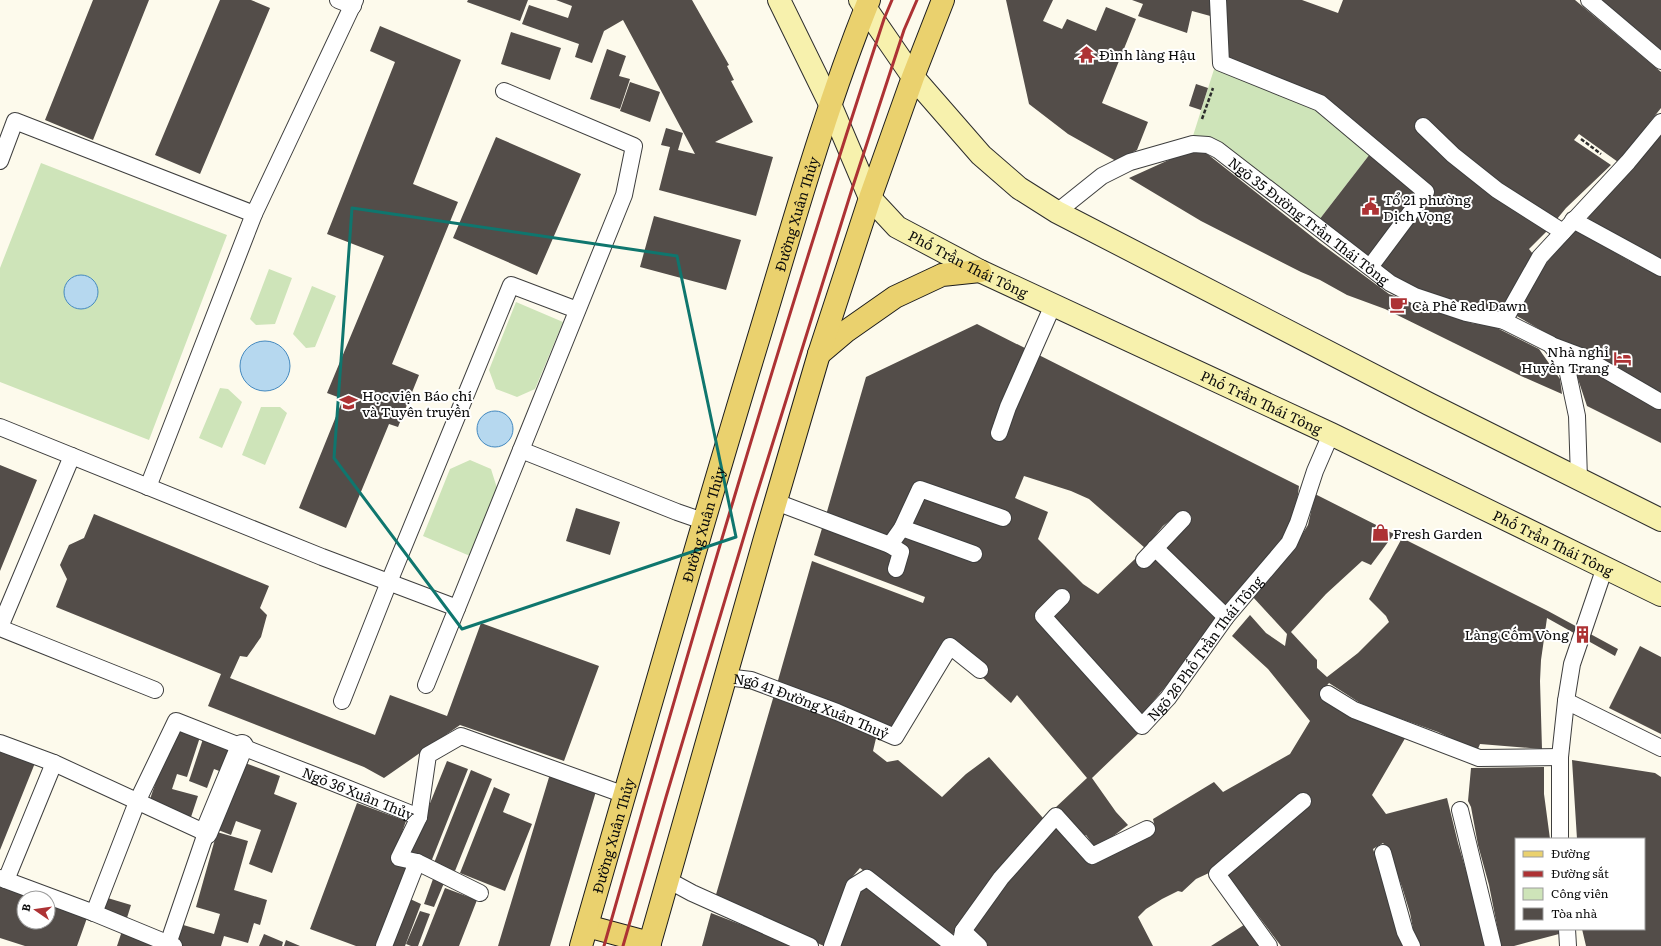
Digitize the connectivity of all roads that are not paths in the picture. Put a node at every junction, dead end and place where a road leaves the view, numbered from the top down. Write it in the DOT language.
graph roads {
  1 [pos="338,0"];
  2 [pos="779,0"];
  3 [pos="943,0"];
  4 [pos="1218,0"];
  5 [pos="1588,0"];
  6 [pos="354,3"];
  7 [pos="865,3"];
  8 [pos="1661,61"];
  9 [pos="913,77"];
  10 [pos="504,91"];
  11 [pos="830,104"];
  12 [pos="1661,122"];
  13 [pos="1423,126"];
  14 [pos="5,137"];
  15 [pos="0,161"];
  16 [pos="870,198"];
  17 [pos="1057,212"];
  18 [pos="254,214"];
  19 [pos="1574,220"];
  20 [pos="1562,232"];
  21 [pos="1370,267"];
  22 [pos="1661,268"];
  23 [pos="980,271"];
  24 [pos="1053,305"];
  25 [pos="577,310"];
  26 [pos="1504,321"];
  27 [pos="1550,344"];
  28 [pos="819,354"];
  29 [pos="1658,401"];
  30 [pos="0,427"];
  31 [pos="999,433"];
  32 [pos="1331,434"];
  33 [pos="521,450"];
  34 [pos="72,456"];
  35 [pos="1579,479"];
  36 [pos="148,487"];
  37 [pos="776,502"];
  38 [pos="1003,518"];
  39 [pos="1182,519"];
  40 [pos="1661,520"];
  41 [pos="703,521"];
  42 [pos="902,528"];
  43 [pos="890,545"];
  44 [pos="1155,548"];
  45 [pos="974,554"];
  46 [pos="1144,560"];
  47 [pos="1605,567"];
  48 [pos="896,569"];
  49 [pos="389,582"];
  50 [pos="1661,595"];
  51 [pos="1062,597"];
  52 [pos="457,608"];
  53 [pos="1226,617"];
  54 [pos="0,627"];
  55 [pos="980,670"];
  56 [pos="726,677"];
  57 [pos="426,685"];
  58 [pos="154,690"];
  59 [pos="1328,694"];
  60 [pos="342,701"];
  61 [pos="1566,701"];
  62 [pos="0,743"];
  63 [pos="242,746"];
  64 [pos="1661,748"];
  65 [pos="1560,757"];
  66 [pos="54,763"];
  67 [pos="624,795"];
  68 [pos="1303,801"];
  69 [pos="137,802"];
  70 [pos="1460,810"];
  71 [pos="418,817"];
  72 [pos="1147,829"];
  73 [pos="206,834"];
  74 [pos="1560,838"];
  75 [pos="1383,853"];
  76 [pos="417,862"];
  77 [pos="3,879"];
  78 [pos="668,880"];
  79 [pos="480,893"];
  80 [pos="94,913"];
  81 [pos="584,936"];
  82 [pos="962,939"];
  83 [pos="171,945"];
  84 [pos="649,945"];
  85 [pos="384,946"];
  86 [pos="810,946"];
  87 [pos="832,946"];
  88 [pos="954,946"];
  89 [pos="980,946"];
  90 [pos="1269,946"];
  91 [pos="1412,946"];
  92 [pos="1493,946"];
  1 -- 6 [label="lane"];
  2 -- 11 [label="main road, Phố Trần Thái Tông"];
  3 -- 9 [label="main road"];
  4 -- 21 [label="lane"];
  5 -- 8 [label="lane"];
  6 -- 18 [label="lane"];
  7 -- 9 [label="main road"];
  7 -- 11 [label="main road, Đường Xuân Thủy"];
  9 -- 16 [label="main road"];
  9 -- 17 [label="main road"];
  10 -- 25 [label="lane"];
  11 -- 16 [label="main road, Phố Trần Thái Tông"];
  11 -- 41 [label="main road, Đường Xuân Thủy"];
  12 -- 19 [label="lane"];
  13 -- 20 [label="lane"];
  14 -- 15 [label="lane"];
  14 -- 18 [label="lane"];
  16 -- 23 [label="main road, Phố Trần Thái Tông"];
  16 -- 28 [label="main road"];
  17 -- 21 [label="lane, Ngõ 35 Đường Trần Thái Tông"];
  17 -- 35 [label="main road"];
  18 -- 36 [label="lane"];
  19 -- 20 [label="lane"];
  19 -- 22 [label="lane"];
  20 -- 26 [label="lane"];
  21 -- 26 [label="lane, Ngõ 35 Đường Trần Thái Tông"];
  23 -- 24 [label="main road, Phố Trần Thái Tông"];
  23 -- 28 [label="main road"];
  24 -- 31 [label="lane"];
  24 -- 32 [label="main road, Phố Trần Thái Tông"];
  25 -- 33 [label="lane"];
  25 -- 49 [label="lane"];
  26 -- 27 [label="lane, Ngõ 35 Đường Trần Thái Tông"];
  27 -- 29 [label="lane"];
  27 -- 35 [label="lane, Ngõ 35 Đường Trần Thái Tông"];
  28 -- 37 [label="main road"];
  30 -- 34 [label="lane"];
  32 -- 47 [label="main road, Phố Trần Thái Tông"];
  32 -- 53 [label="lane, Ngõ 26 Phố Trần Thái Tông"];
  33 -- 41 [label="lane"];
  33 -- 52 [label="lane"];
  34 -- 36 [label="lane"];
  34 -- 54 [label="lane"];
  35 -- 40 [label="main road"];
  36 -- 49 [label="lane"];
  37 -- 43 [label="lane"];
  37 -- 56 [label="main road"];
  38 -- 42 [label="lane"];
  39 -- 44 [label="lane"];
  41 -- 67 [label="main road, Đường Xuân Thủy"];
  42 -- 43 [label="lane"];
  42 -- 45 [label="lane"];
  43 -- 48 [label="lane"];
  44 -- 46 [label="lane"];
  44 -- 53 [label="lane"];
  47 -- 50 [label="main road, Phố Trần Thái Tông"];
  47 -- 61 [label="lane"];
  49 -- 52 [label="lane"];
  49 -- 60 [label="lane"];
  51 -- 53 [label="lane, Ngõ 26 Phố Trần Thái Tông"];
  52 -- 57 [label="lane"];
  54 -- 58 [label="lane"];
  55 -- 56 [label="lane, Ngõ 41 Đường Xuân Thuỷ"];
  56 -- 78 [label="main road"];
  59 -- 65 [label="lane"];
  61 -- 64 [label="lane"];
  61 -- 65 [label="lane"];
  62 -- 66 [label="lane"];
  63 -- 69 [label="lane, Ngõ 36 Xuân Thủy"];
  63 -- 71 [label="lane, Ngõ 36 Xuân Thủy"];
  63 -- 73 [label="street"];
  65 -- 74 [label="lane"];
  66 -- 69 [label="lane"];
  66 -- 77 [label="lane"];
  67 -- 71 [label="lane, Ngõ 36 Xuân Thủy"];
  67 -- 81 [label="main road, Đường Xuân Thủy"];
  68 -- 90 [label="lane"];
  69 -- 73 [label="lane"];
  69 -- 80 [label="lane"];
  70 -- 92 [label="lane"];
  71 -- 76 [label="lane"];
  72 -- 82 [label="lane"];
  73 -- 83 [label="lane"];
  75 -- 91 [label="lane"];
  76 -- 79 [label="lane"];
  76 -- 85 [label="lane"];
  77 -- 80 [label="lane"];
  78 -- 84 [label="main road"];
  78 -- 86 [label="lane"];
  80 -- 83 [label="lane"];
  81 -- 84 [label="main road"];
  82 -- 89 [label="lane"];
  87 -- 88 [label="lane"];
}
